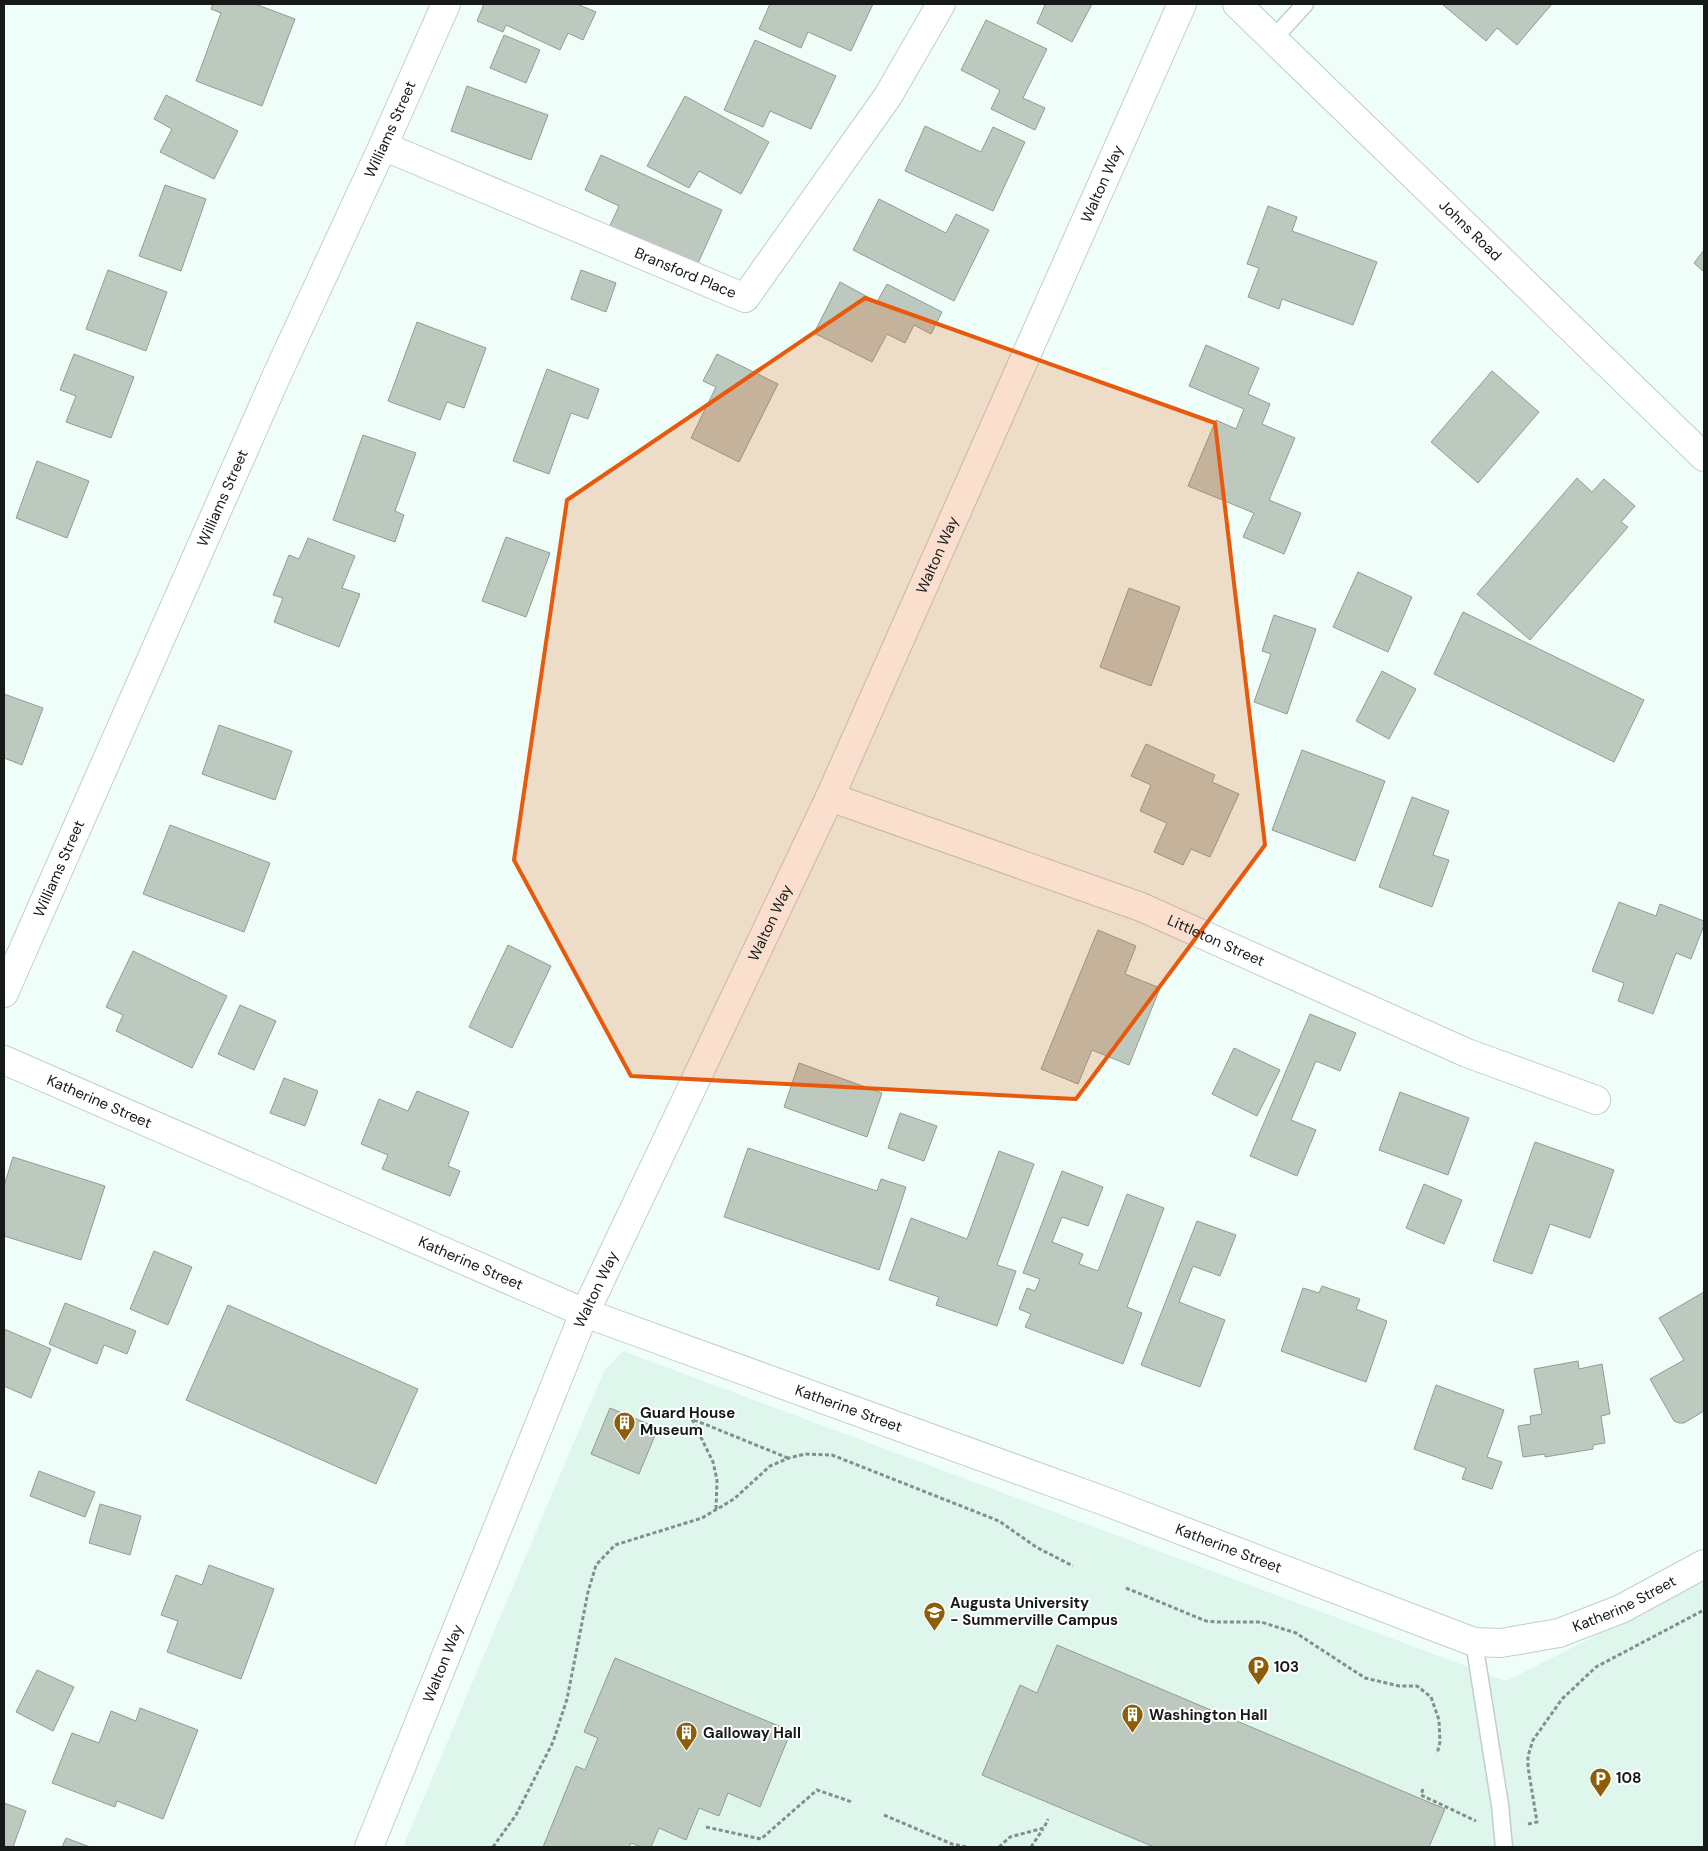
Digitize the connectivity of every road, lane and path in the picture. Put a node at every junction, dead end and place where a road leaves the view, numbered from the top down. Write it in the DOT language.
graph roads {
  1 [pos="446,4"];
  2 [pos="940,4"];
  3 [pos="1182,4"];
  4 [pos="1237,4"];
  5 [pos="1305,4"];
  6 [pos="1274,38"];
  7 [pos="383,146"];
  8 [pos="1704,457"];
  9 [pos="830,798"];
  10 [pos="4,993"];
  11 [pos="4,1060"];
  12 [pos="1596,1100"];
  13 [pos="585,1313"];
  14 [pos="789,1458"];
  15 [pos="716,1509"];
  16 [pos="1704,1564"];
  17 [pos="1073,1566"];
  18 [pos="1126,1588"];
  19 [pos="1704,1610"];
  20 [pos="1474,1642"];
  21 [pos="1437,1754"];
  22 [pos="1423,1789"];
  23 [pos="852,1802"];
  24 [pos="884,1815"];
  25 [pos="1048,1819"];
  26 [pos="1479,1824"];
  27 [pos="1523,1825"];
  28 [pos="706,1827"];
  29 [pos="1044,1828"];
  30 [pos="369,1847"];
  31 [pos="492,1847"];
  32 [pos="967,1847"];
  33 [pos="999,1847"];
  34 [pos="1031,1847"];
  35 [pos="1504,1847"];
  1 -- 7 [label="street, Williams Street"];
  2 -- 7 [label="street, Bransford Place"];
  3 -- 9 [label="street, Walton Way"];
  4 -- 6 [label="street, Johns Road"];
  5 -- 6 [label="lane"];
  6 -- 8 [label="street, Johns Road"];
  7 -- 10 [label="street, Williams Street"];
  9 -- 12 [label="street, Littleton Street"];
  9 -- 13 [label="street, Walton Way"];
  11 -- 13 [label="street, Katherine Street"];
  13 -- 20 [label="street, Katherine Street"];
  13 -- 30 [label="street, Walton Way"];
  14 -- 15 [label="path"];
  14 -- 15 [label="path"];
  14 -- 17 [label="path"];
  15 -- 31 [label="path"];
  16 -- 20 [label="street, Katherine Street"];
  18 -- 21 [label="path"];
  19 -- 27 [label="path"];
  20 -- 35 [label="lane"];
  22 -- 26 [label="path"];
  23 -- 28 [label="path"];
  24 -- 32 [label="path"];
  25 -- 29 [label="path"];
  29 -- 33 [label="path"];
  29 -- 34 [label="path"];
}
